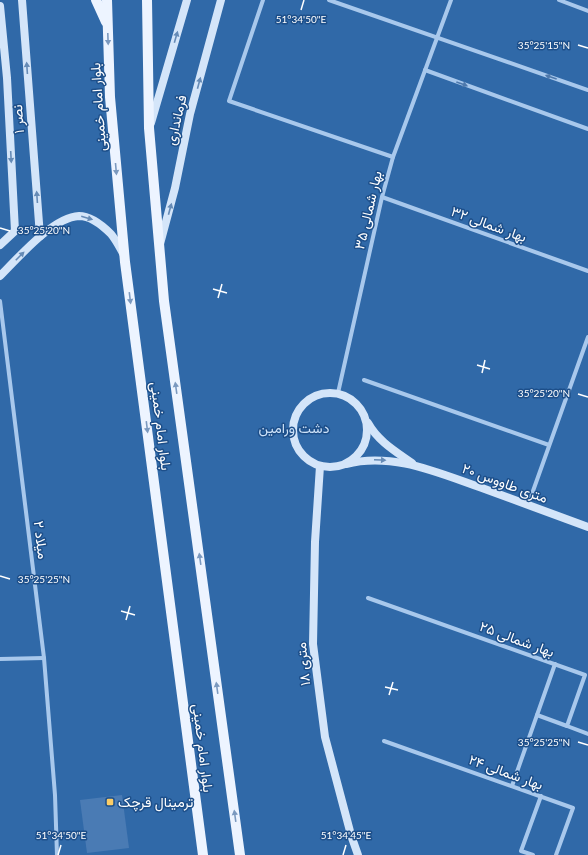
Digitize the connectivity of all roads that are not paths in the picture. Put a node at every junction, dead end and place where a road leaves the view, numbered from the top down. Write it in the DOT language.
graph roads {
  1 [pos="22,0"];
  2 [pos="96,0"];
  3 [pos="107,0"];
  4 [pos="147,0"];
  5 [pos="187,0"];
  6 [pos="221,0"];
  7 [pos="263,0"];
  8 [pos="329,0"];
  9 [pos="451,0"];
  10 [pos="559,0"];
  11 [pos="571,2"];
  12 [pos="0,6"];
  13 [pos="588,11"];
  14 [pos="107,24"];
  15 [pos="437,37"];
  16 [pos="425,70"];
  17 [pos="0,72"];
  18 [pos="7,78"];
  19 [pos="588,90"];
  20 [pos="149,128"];
  21 [pos="588,128"];
  22 [pos="393,157"];
  23 [pos="382,197"];
  24 [pos="40,236"];
  25 [pos="0,245"];
  26 [pos="160,247"];
  27 [pos="125,258"];
  28 [pos="588,271"];
  29 [pos="0,276"];
  30 [pos="0,301"];
  31 [pos="588,337"];
  32 [pos="364,380"];
  33 [pos="338,393"];
  34 [pos="366,420"];
  35 [pos="549,445"];
  36 [pos="346,464"];
  37 [pos="414,465"];
  38 [pos="320,466"];
  39 [pos="528,505"];
  40 [pos="588,527"];
  41 [pos="368,598"];
  42 [pos="44,658"];
  43 [pos="0,659"];
  44 [pos="555,664"];
  45 [pos="537,715"];
  46 [pos="567,726"];
  47 [pos="588,734"];
  48 [pos="384,741"];
  49 [pos="512,786"];
  50 [pos="541,796"];
  51 [pos="57,855"];
  52 [pos="203,855"];
  53 [pos="240,855"];
  54 [pos="358,855"];
  55 [pos="533,855"];
  56 [pos="556,855"];
  24 -- 1 [label="street, نصر ۱, one-way"];
  2 -- 14 [label="main road"];
  3 -- 14 [label="main road, بلوار امام خمینی"];
  4 -- 20 [label="main road, بلوار امام خمینی"];
  20 -- 5 [label="street, one-way"];
  26 -- 6 [label="street, فرمانداری, one-way"];
  7 -- 22 [label="street"];
  8 -- 15 [label="street"];
  9 -- 15 [label="street, بهار شمالی ۳۵"];
  10 -- 11 [label="street"];
  11 -- 13 [label="street"];
  12 -- 18 [label="street, نصر ۱"];
  14 -- 27 [label="main road, بلوار امام خمینی, one-way"];
  15 -- 16 [label="street, بهار شمالی ۳۵"];
  19 -- 15 [label="street, one-way"];
  16 -- 21 [label="street, one-way"];
  16 -- 22 [label="street, بهار شمالی ۳۵"];
  17 -- 18 [label="street"];
  18 -- 25 [label="street, نصر ۱, one-way"];
  20 -- 26 [label="main road, بلوار امام خمینی"];
  22 -- 23 [label="street, بهار شمالی ۳۵"];
  23 -- 28 [label="street, بهار شمالی ۳۲"];
  23 -- 33 [label="street, بهار شمالی ۳۵"];
  24 -- 27 [label="street, one-way"];
  29 -- 24 [label="street, one-way"];
  53 -- 26 [label="main road, بلوار امام خمینی, one-way"];
  27 -- 52 [label="main road, بلوار امام خمینی, one-way"];
  30 -- 42 [label="street, میلاد ۲"];
  31 -- 35 [label="street"];
  32 -- 35 [label="street"];
  33 -- 34 [label="street"];
  33 -- 38 [label="street"];
  34 -- 36 [label="street"];
  34 -- 37 [label="street, ۲۰ متری طاووس"];
  35 -- 39 [label="street"];
  36 -- 37 [label="street, ۲۰ متری طاووس, one-way"];
  36 -- 38 [label="street"];
  37 -- 39 [label="street, ۲۰ متری طاووس"];
  38 -- 54 [label="street, ۱۸ متری"];
  39 -- 40 [label="street, ۲۰ متری طاووس"];
  41 -- 44 [label="street, بهار شمالی ۲۵"];
  42 -- 43 [label="street"];
  42 -- 51 [label="street, میلاد ۲"];
  44 -- 45 [label="street"];
  44 -- 46 [label="street, بهار شمالی ۲۵"];
  45 -- 46 [label="street"];
  45 -- 49 [label="street"];
  46 -- 47 [label="street"];
  48 -- 49 [label="street, بهار شمالی ۲۴"];
  49 -- 50 [label="street, بهار شمالی ۲۴"];
  50 -- 55 [label="street"];
  50 -- 56 [label="street, بهار شمالی ۲۴"];
}
